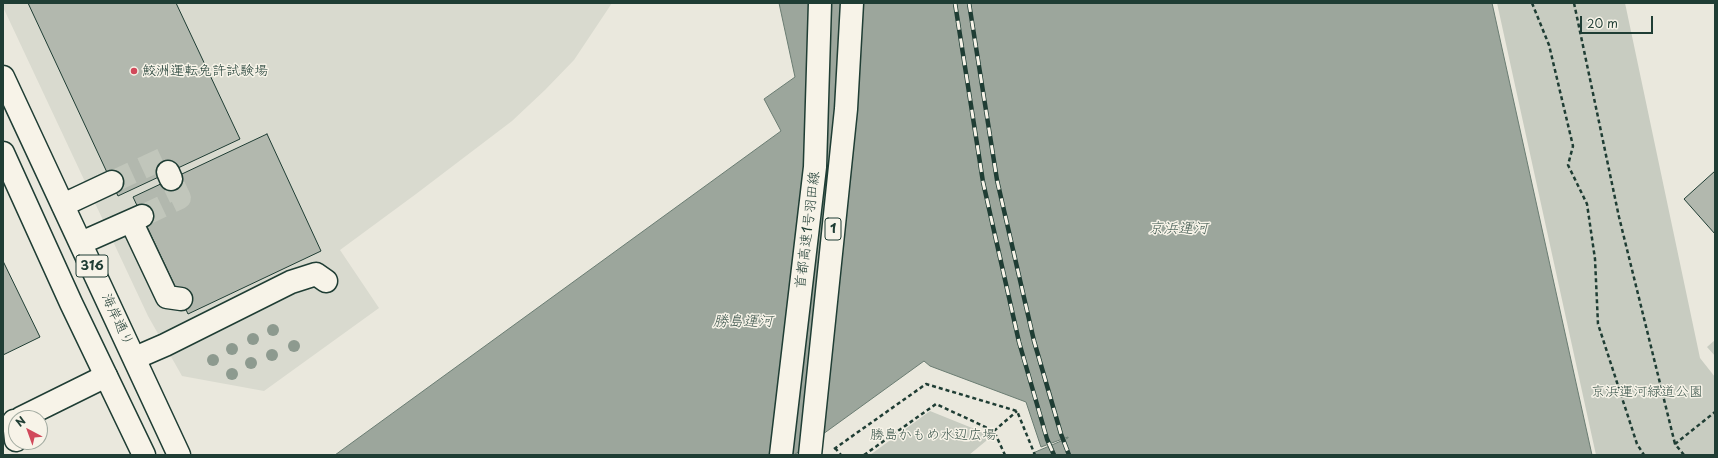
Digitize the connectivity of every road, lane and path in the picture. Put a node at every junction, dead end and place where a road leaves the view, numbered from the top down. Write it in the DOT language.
graph roads {
  1 [pos="820,3"];
  2 [pos="852,3"];
  3 [pos="1532,3"];
  4 [pos="1574,3"];
  5 [pos="3,77"];
  6 [pos="3,153"];
  7 [pos="112,182"];
  8 [pos="63,205"];
  9 [pos="81,243"];
  10 [pos="326,281"];
  11 [pos="181,299"];
  12 [pos="135,358"];
  13 [pos="106,376"];
  14 [pos="45,410"];
  15 [pos="1017,411"];
  16 [pos="1715,412"];
  17 [pos="994,431"];
  18 [pos="1675,444"];
  19 [pos="835,448"];
  20 [pos="820,453"];
  21 [pos="144,455"];
  22 [pos="179,455"];
  23 [pos="781,455"];
  24 [pos="840,455"];
  25 [pos="864,455"];
  26 [pos="1005,455"];
  27 [pos="1035,455"];
  28 [pos="1644,455"];
  29 [pos="1684,455"];
  1 -- 23 [label="main road, 首都高速1号羽田線 / 1"];
  2 -- 20 [label="main road, 首都高速1号羽田線 / 1"];
  3 -- 28 [label="path"];
  4 -- 18 [label="path"];
  5 -- 8 [label="main road, 海岸通り / 316"];
  6 -- 13 [label="main road, 316"];
  7 -- 8 [label="main road"];
  8 -- 9 [label="main road, 海岸通り / 316"];
  9 -- 11 [label="main road"];
  9 -- 12 [label="main road, 海岸通り / 316"];
  10 -- 12 [label="main road"];
  12 -- 22 [label="main road, 海岸通り / 316"];
  13 -- 14 [label="main road"];
  13 -- 21 [label="main road, 316"];
  15 -- 17 [label="path"];
  15 -- 19 [label="path"];
  15 -- 27 [label="path"];
  16 -- 18 [label="path"];
  17 -- 25 [label="path"];
  17 -- 26 [label="path"];
  18 -- 29 [label="path"];
  19 -- 20 [label="path"];
  19 -- 24 [label="path"];
}
